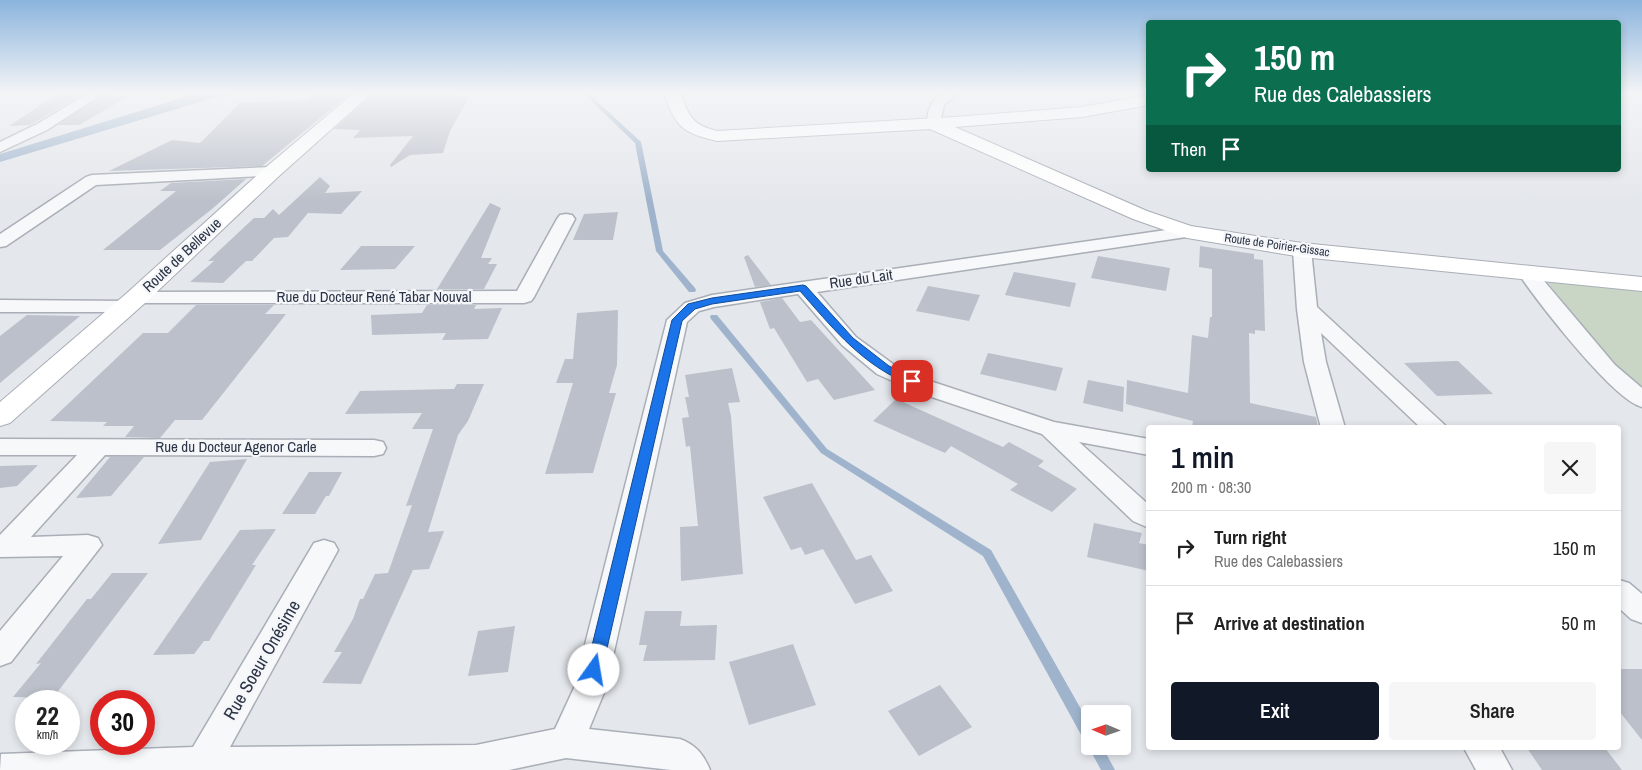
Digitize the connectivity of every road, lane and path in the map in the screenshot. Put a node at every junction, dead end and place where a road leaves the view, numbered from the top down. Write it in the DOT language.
graph roads {
  1 [pos="40,129"];
  2 [pos="322,129"];
  3 [pos="692,129"];
  4 [pos="845,129"];
  5 [pos="945,129"];
  6 [pos="0,148"];
  7 [pos="272,172"];
  8 [pos="566,219"];
  9 [pos="1187,232"];
  10 [pos="0,242"];
  11 [pos="1302,250"];
  12 [pos="1527,273"];
  13 [pos="1642,284"];
  14 [pos="803,288"];
  15 [pos="130,302"];
  16 [pos="0,306"];
  17 [pos="1307,309"];
  18 [pos="1642,400"];
  19 [pos="0,416"];
  20 [pos="1332,425"];
  21 [pos="1433,425"];
  22 [pos="1050,429"];
  23 [pos="1146,446"];
  24 [pos="0,447"];
  25 [pos="99,447"];
  26 [pos="374,448"];
  27 [pos="1146,516"];
  28 [pos="324,550"];
  29 [pos="1621,593"];
  30 [pos="1642,611"];
  31 [pos="0,653"];
  32 [pos="566,742"];
  33 [pos="1483,750"];
  34 [pos="474,765"];
  35 [pos="201,766"];
  36 [pos="1,770"];
  37 [pos="693,770"];
  38 [pos="1495,770"];
  1 -- 6 [label="street"];
  2 -- 7 [label="main road, Route de Bellevue"];
  3 -- 4 [label="main road"];
  5 -- 9 [label="main road, Route de Poirier-Gissac"];
  7 -- 10 [label="street"];
  7 -- 15 [label="main road, Route de Bellevue"];
  8 -- 15 [label="street, Rue du Docteur René Tabar Nouval"];
  9 -- 11 [label="main road, Route de Poirier-Gissac"];
  9 -- 14 [label="street, Rue du Lait"];
  11 -- 12 [label="main road, Route de Poirier-Gissac"];
  11 -- 17 [label="street"];
  12 -- 13 [label="main road, Route de Poirier-Gissac"];
  12 -- 18 [label="street"];
  14 -- 22 [label="street"];
  14 -- 32 [label="street, Rue du Lait"];
  15 -- 16 [label="street"];
  15 -- 19 [label="main road, Route de Bellevue"];
  17 -- 20 [label="street"];
  17 -- 21 [label="street"];
  22 -- 23 [label="street"];
  22 -- 27 [label="street"];
  24 -- 25 [label="street, Rue du Docteur Agenor Carle"];
  25 -- 26 [label="street, Rue du Docteur Agenor Carle"];
  25 -- 31 [label="street"];
  28 -- 35 [label="street, Rue Soeur Onésime"];
  29 -- 30 [label="street"];
  32 -- 34 [label="street"];
  32 -- 37 [label="street"];
  33 -- 38 [label="street"];
  34 -- 35 [label="street"];
  35 -- 36 [label="street"];
}
